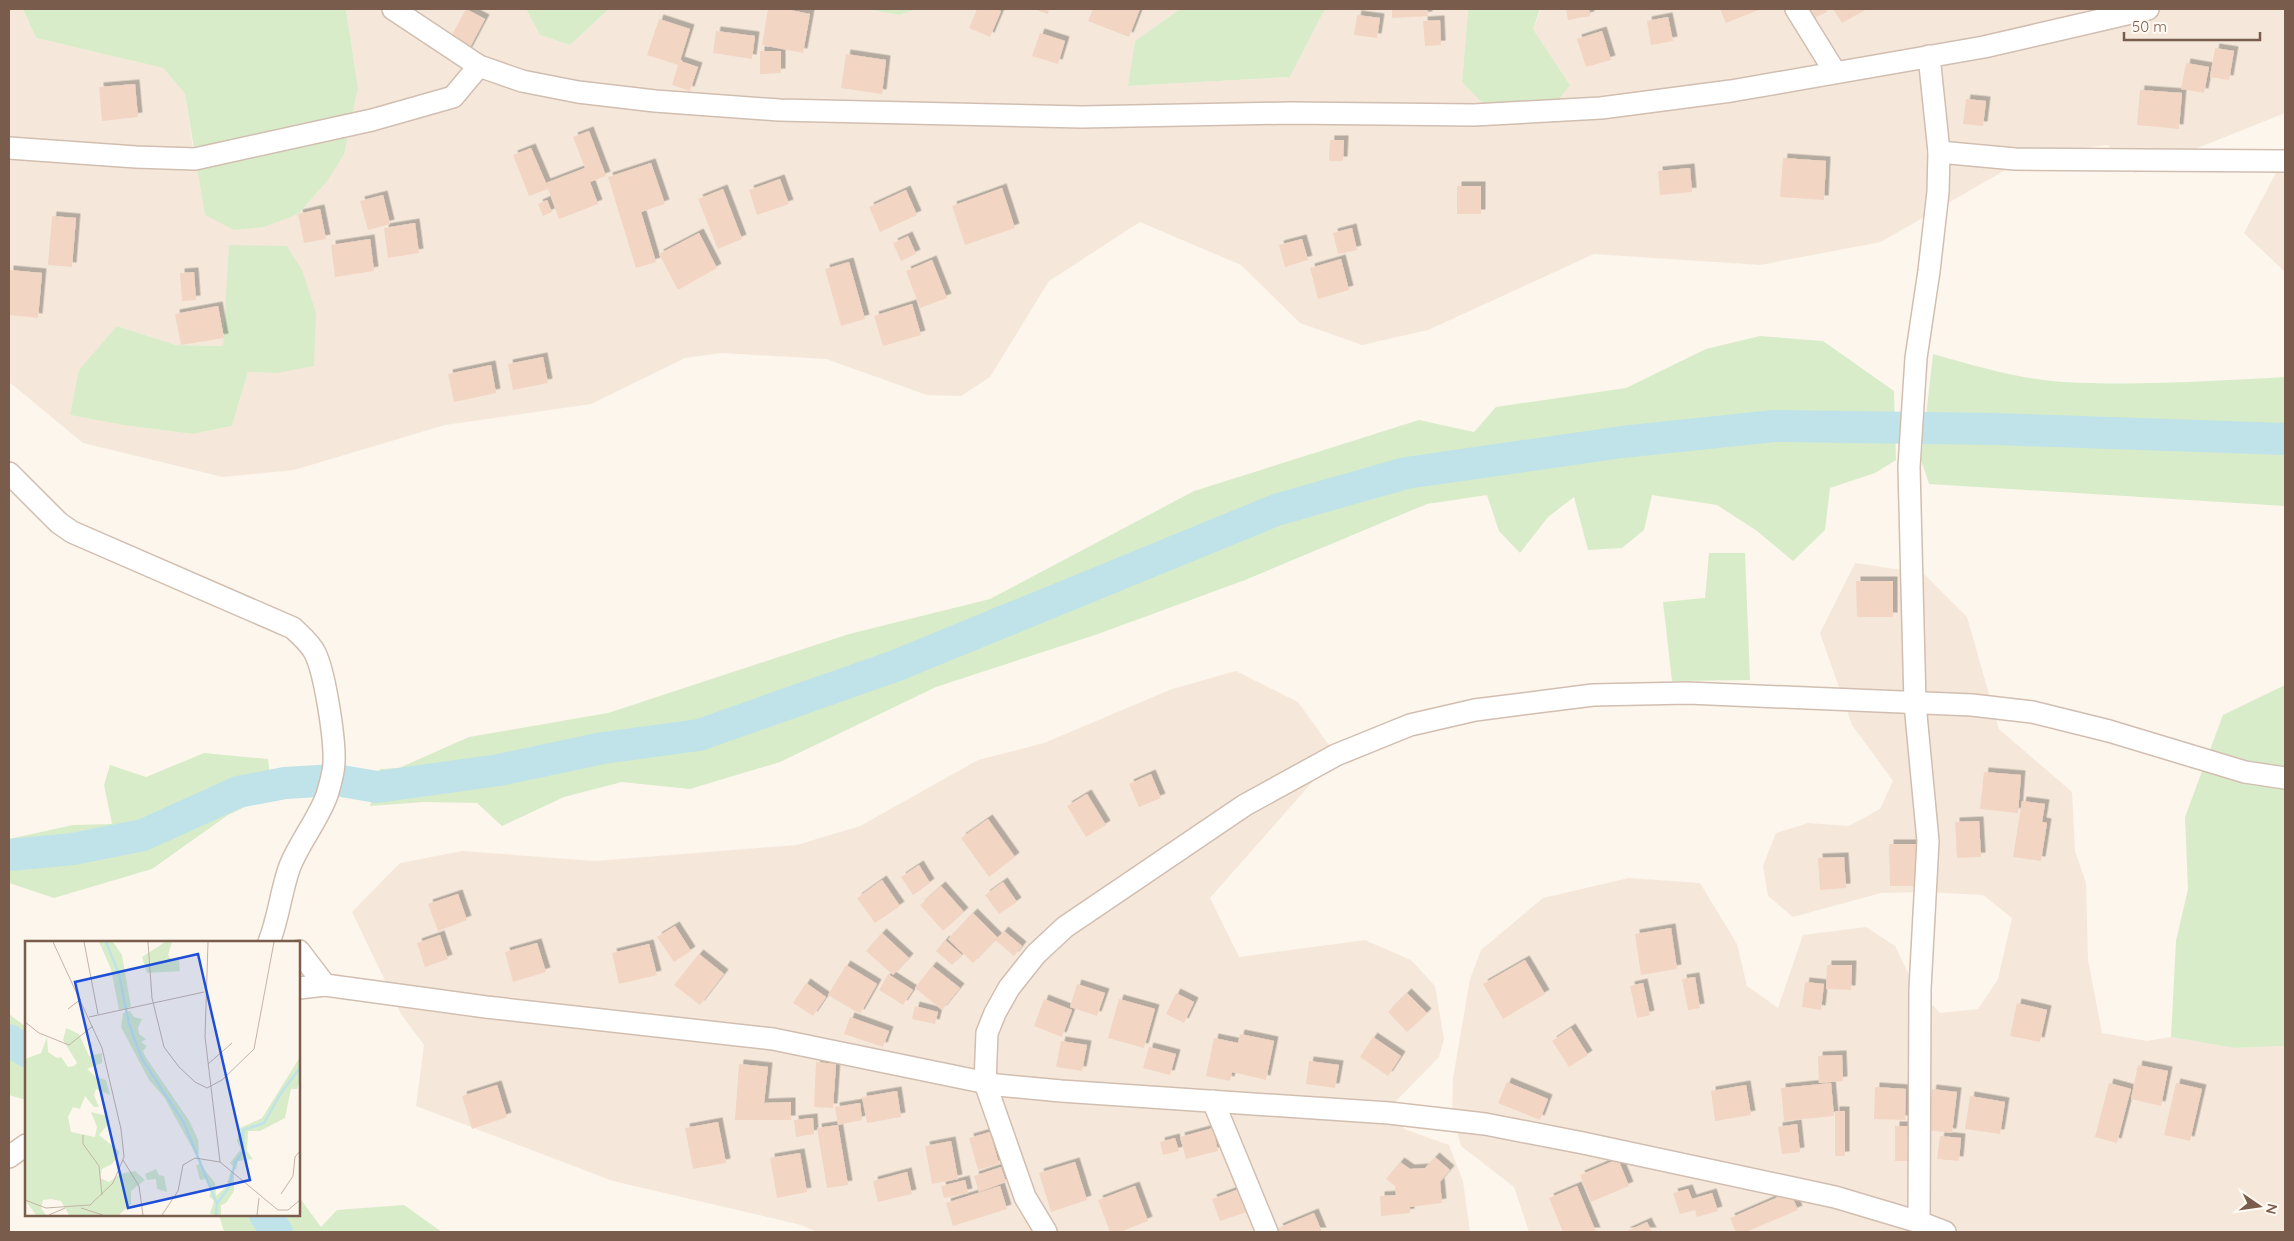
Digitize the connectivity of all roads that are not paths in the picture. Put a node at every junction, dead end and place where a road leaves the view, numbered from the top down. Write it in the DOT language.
graph roads {
  1 [pos="393,9"];
  2 [pos="1796,9"];
  3 [pos="2148,9"];
  4 [pos="2123,11"];
  5 [pos="1930,56"];
  6 [pos="479,66"];
  7 [pos="1835,72"];
  8 [pos="9,148"];
  9 [pos="1939,152"];
  10 [pos="2285,161"];
  11 [pos="9,472"];
  12 [pos="1915,704"];
  13 [pos="2285,778"];
  14 [pos="277,923"];
  15 [pos="269,941"];
  16 [pos="291,941"];
  17 [pos="300,952"];
  18 [pos="325,985"];
  19 [pos="300,988"];
  20 [pos="985,1083"];
  21 [pos="1213,1101"];
  22 [pos="25,1146"];
  23 [pos="9,1157"];
  24 [pos="1919,1222"];
  25 [pos="1046,1232"];
  26 [pos="1266,1232"];
  27 [pos="1945,1232"];
  1 -- 6 [label="street"];
  2 -- 7 [label="street"];
  3 -- 4 [label="street"];
  4 -- 5 [label="street"];
  5 -- 7 [label="street"];
  5 -- 9 [label="street"];
  6 -- 7 [label="street"];
  6 -- 8 [label="street"];
  9 -- 10 [label="street"];
  9 -- 12 [label="street"];
  11 -- 14 [label="street"];
  12 -- 13 [label="street"];
  12 -- 20 [label="street"];
  12 -- 24 [label="street"];
  14 -- 15 [label="street"];
  14 -- 16 [label="street"];
  17 -- 18 [label="street"];
  18 -- 19 [label="street"];
  18 -- 20 [label="street"];
  20 -- 21 [label="street"];
  20 -- 25 [label="street"];
  21 -- 24 [label="street"];
  21 -- 26 [label="street"];
  22 -- 23 [label="street"];
  24 -- 27 [label="street"];
}
